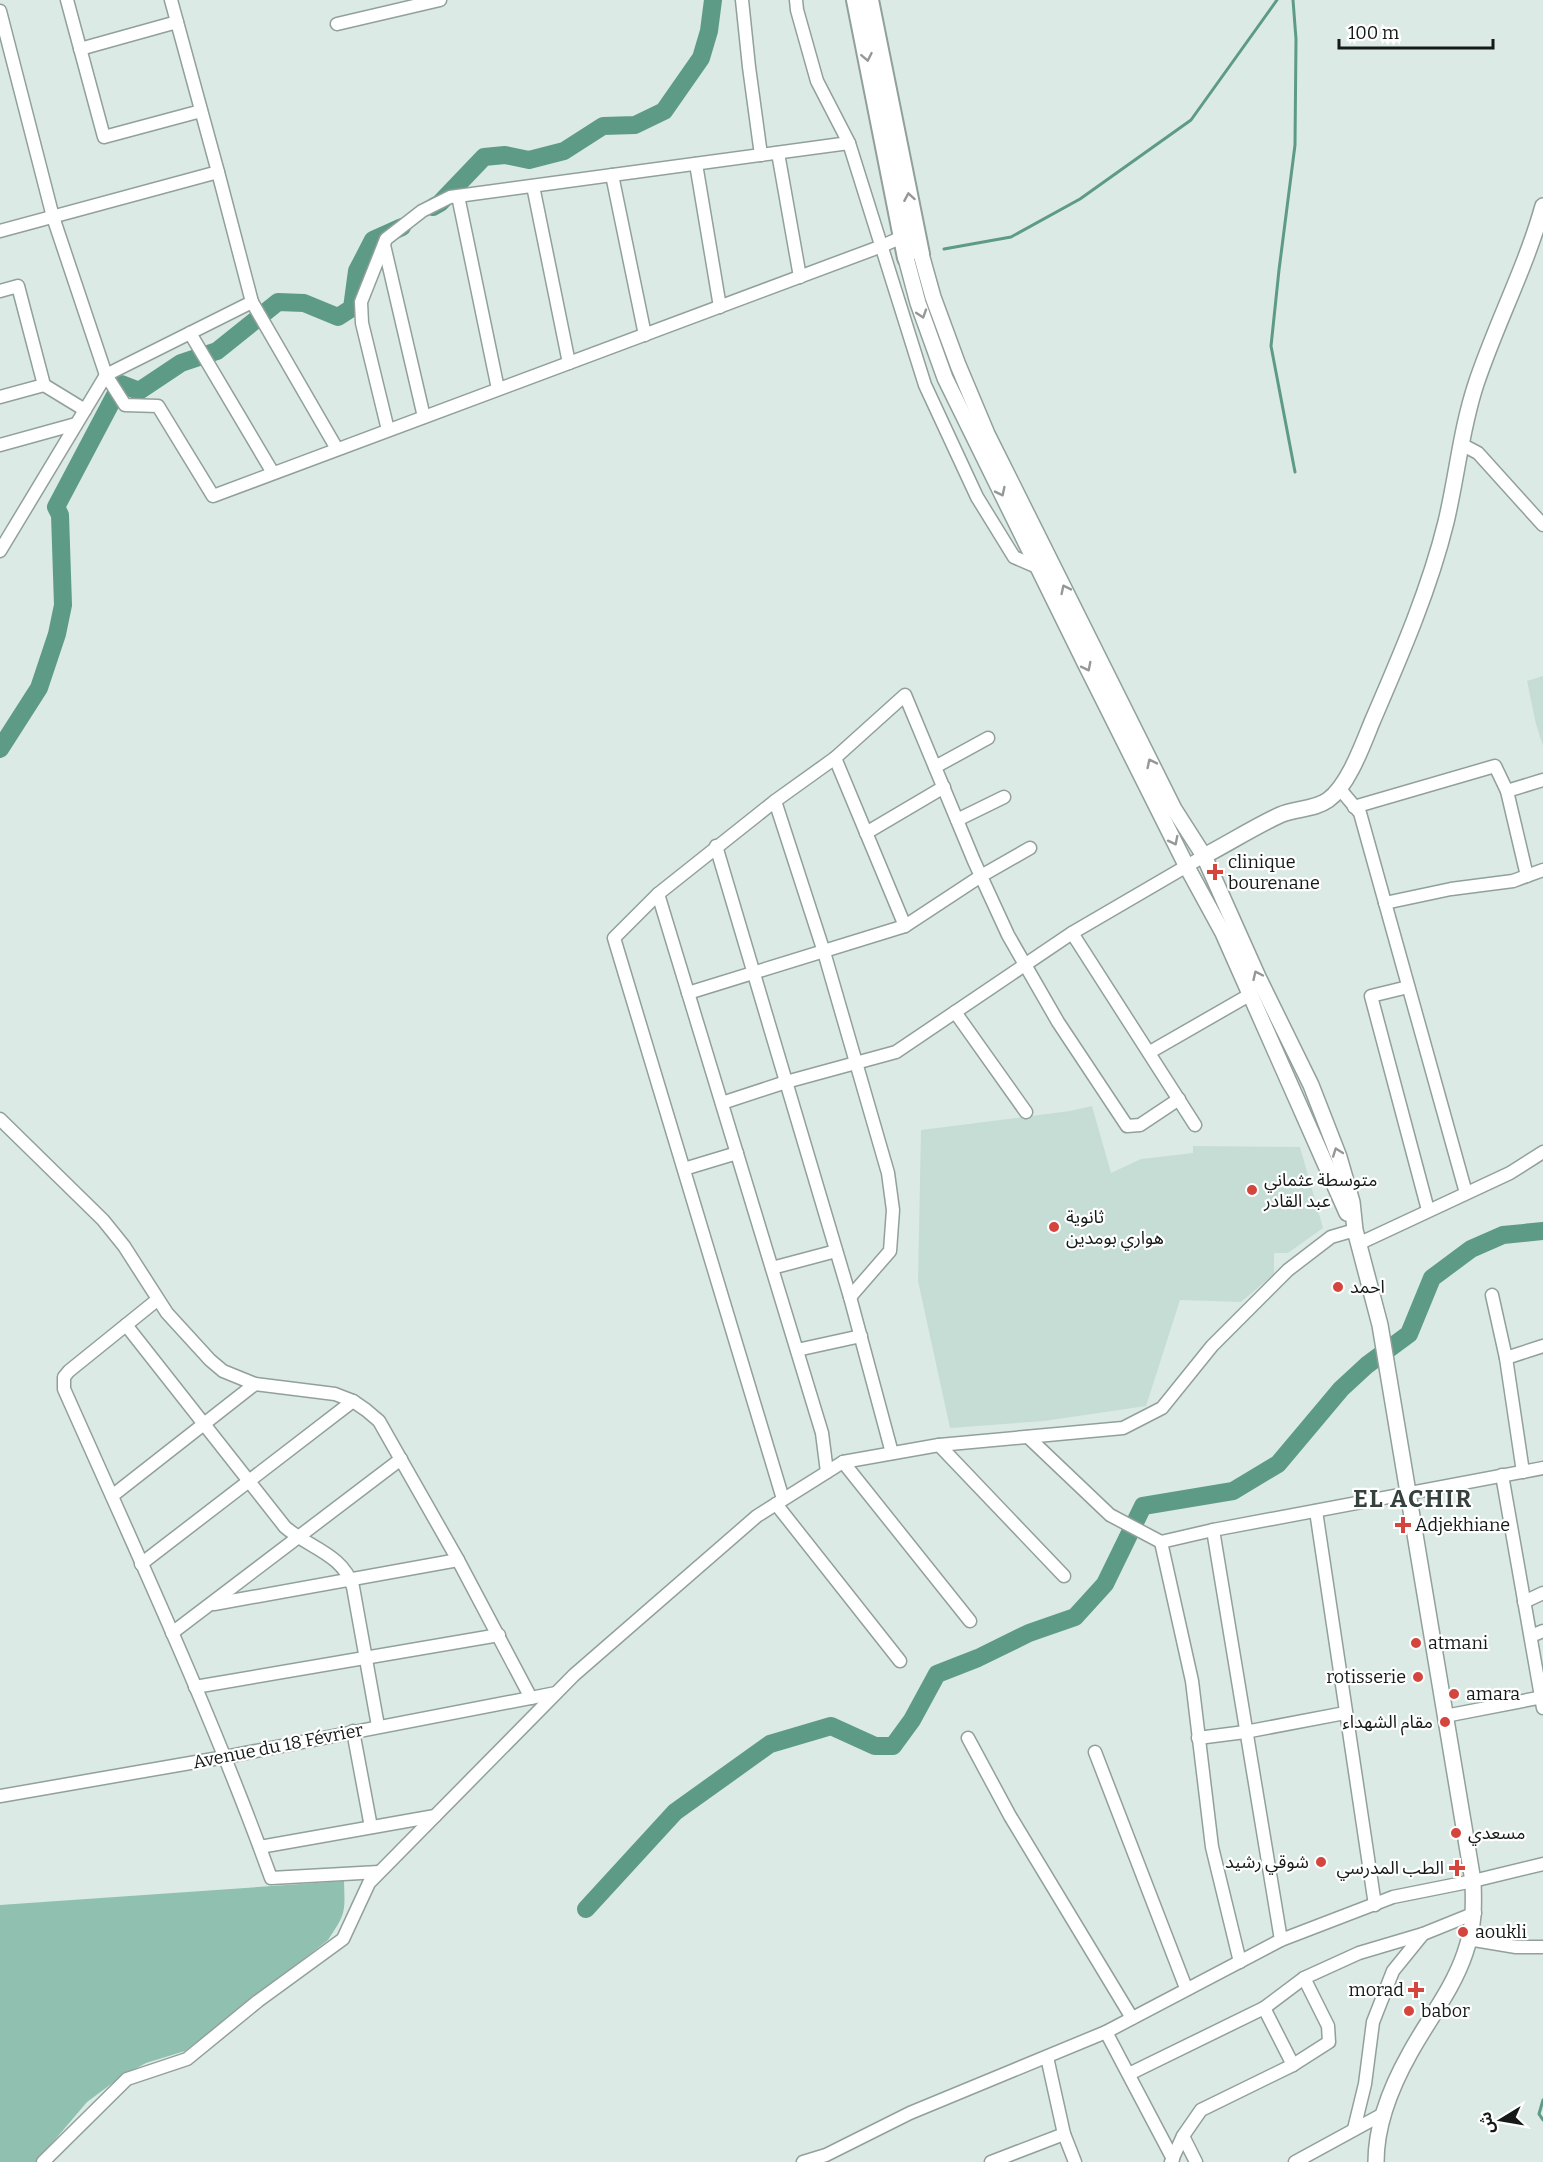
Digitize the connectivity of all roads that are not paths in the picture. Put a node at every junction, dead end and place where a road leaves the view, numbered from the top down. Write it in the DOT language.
graph roads {
  1 [pos="67,0"];
  2 [pos="171,0"];
  3 [pos="440,0"];
  4 [pos="742,0"];
  5 [pos="796,0"];
  6 [pos="855,0"];
  7 [pos="870,0"];
  8 [pos="0,11"];
  9 [pos="177,22"];
  10 [pos="337,24"];
  11 [pos="80,49"];
  12 [pos="201,111"];
  13 [pos="849,143"];
  14 [pos="778,153"];
  15 [pos="761,155"];
  16 [pos="696,164"];
  17 [pos="218,172"];
  18 [pos="612,175"];
  19 [pos="533,186"];
  20 [pos="458,196"];
  21 [pos="1543,206"];
  22 [pos="52,217"];
  23 [pos="0,231"];
  24 [pos="902,237"];
  25 [pos="384,245"];
  26 [pos="882,246"];
  27 [pos="913,256"];
  28 [pos="800,277"];
  29 [pos="0,291"];
  30 [pos="252,302"];
  31 [pos="720,306"];
  32 [pos="190,333"];
  33 [pos="645,335"];
  34 [pos="569,363"];
  35 [pos="106,375"];
  36 [pos="44,385"];
  37 [pos="498,389"];
  38 [pos="0,397"];
  39 [pos="85,410"];
  40 [pos="424,417"];
  41 [pos="76,424"];
  42 [pos="388,430"];
  43 [pos="1461,444"];
  44 [pos="0,445"];
  45 [pos="337,449"];
  46 [pos="273,473"];
  47 [pos="1543,525"];
  48 [pos="0,551"];
  49 [pos="1037,567"];
  50 [pos="988,738"];
  51 [pos="835,758"];
  52 [pos="935,767"];
  53 [pos="1543,780"];
  54 [pos="944,787"];
  55 [pos="1339,788"];
  56 [pos="1507,791"];
  57 [pos="1004,797"];
  58 [pos="775,801"];
  59 [pos="1354,807"];
  60 [pos="957,820"];
  61 [pos="866,833"];
  62 [pos="716,846"];
  63 [pos="1030,848"];
  64 [pos="1204,856"];
  65 [pos="1187,867"];
  66 [pos="1543,870"];
  67 [pos="981,876"];
  68 [pos="1527,876"];
  69 [pos="658,894"];
  70 [pos="1385,903"];
  71 [pos="905,926"];
  72 [pos="1072,933"];
  73 [pos="824,952"];
  74 [pos="1025,964"];
  75 [pos="754,973"];
  76 [pos="1408,987"];
  77 [pos="688,993"];
  78 [pos="1251,994"];
  79 [pos="955,1011"];
  80 [pos="1150,1052"];
  81 [pos="857,1064"];
  82 [pos="786,1082"];
  83 [pos="1179,1099"];
  84 [pos="722,1103"];
  85 [pos="1026,1112"];
  86 [pos="0,1119"];
  87 [pos="1195,1125"];
  88 [pos="1543,1152"];
  89 [pos="737,1153"];
  90 [pos="684,1169"];
  91 [pos="1466,1193"];
  92 [pos="1428,1210"];
  93 [pos="1357,1237"];
  94 [pos="837,1251"];
  95 [pos="772,1268"];
  96 [pos="1492,1294"];
  97 [pos="850,1297"];
  98 [pos="157,1300"];
  99 [pos="126,1325"];
  100 [pos="861,1336"];
  101 [pos="1543,1346"];
  102 [pos="797,1350"];
  103 [pos="1506,1358"];
  104 [pos="255,1384"];
  105 [pos="353,1401"];
  106 [pos="204,1424"];
  107 [pos="1028,1437"];
  108 [pos="939,1445"];
  109 [pos="892,1453"];
  110 [pos="401,1459"];
  111 [pos="843,1462"];
  112 [pos="1543,1468"];
  113 [pos="827,1472"];
  114 [pos="1523,1472"];
  115 [pos="1502,1475"];
  116 [pos="249,1482"];
  117 [pos="1408,1492"];
  118 [pos="112,1497"];
  119 [pos="780,1501"];
  120 [pos="1316,1511"];
  121 [pos="1213,1530"];
  122 [pos="298,1537"];
  123 [pos="1161,1542"];
  124 [pos="458,1560"];
  125 [pos="141,1564"];
  126 [pos="1064,1576"];
  127 [pos="351,1580"];
  128 [pos="1543,1593"];
  129 [pos="1524,1602"];
  130 [pos="210,1605"];
  131 [pos="970,1621"];
  132 [pos="1543,1631"];
  133 [pos="172,1633"];
  134 [pos="499,1635"];
  135 [pos="1530,1636"];
  136 [pos="366,1658"];
  137 [pos="900,1661"];
  138 [pos="195,1687"];
  139 [pos="556,1693"];
  140 [pos="531,1698"];
  141 [pos="1542,1701"];
  142 [pos="1345,1713"];
  143 [pos="1445,1716"];
  144 [pos="378,1726"];
  145 [pos="353,1731"];
  146 [pos="1245,1732"];
  147 [pos="968,1738"];
  148 [pos="1198,1738"];
  149 [pos="1095,1752"];
  150 [pos="225,1757"];
  151 [pos="0,1796"];
  152 [pos="435,1816"];
  153 [pos="372,1827"];
  154 [pos="260,1847"];
  155 [pos="1543,1864"];
  156 [pos="379,1872"];
  157 [pos="1473,1881"];
  158 [pos="1375,1905"];
  159 [pos="1475,1913"];
  160 [pos="1423,1934"];
  161 [pos="1468,1939"];
  162 [pos="1281,1940"];
  163 [pos="1543,1947"];
  164 [pos="1240,1962"];
  165 [pos="1304,1978"];
  166 [pos="1186,1988"];
  167 [pos="1264,2008"];
  168 [pos="1132,2018"];
  169 [pos="1106,2032"];
  170 [pos="1047,2057"];
  171 [pos="1293,2066"];
  172 [pos="1129,2074"];
  173 [pos="1383,2114"];
  174 [pos="1354,2129"];
  175 [pos="1064,2134"];
  176 [pos="1183,2136"];
  177 [pos="827,2158"];
  178 [pos="1009,2159"];
  179 [pos="1172,2160"];
  180 [pos="43,2162"];
  181 [pos="803,2162"];
  182 [pos="992,2162"];
  183 [pos="1075,2162"];
  184 [pos="1196,2162"];
  185 [pos="1295,2162"];
  186 [pos="1376,2162"];
  1 -- 11 [label="street"];
  2 -- 9 [label="street"];
  3 -- 10 [label="street"];
  4 -- 15 [label="street"];
  5 -- 13 [label="street"];
  6 -- 24 [label="highway, one-way"];
  27 -- 7 [label="highway, one-way"];
  8 -- 22 [label="street"];
  9 -- 11 [label="street"];
  9 -- 12 [label="street"];
  11 -- 12 [label="street"];
  12 -- 17 [label="street"];
  13 -- 14 [label="street"];
  13 -- 26 [label="street"];
  14 -- 15 [label="street"];
  14 -- 28 [label="street"];
  15 -- 16 [label="street"];
  16 -- 18 [label="street"];
  16 -- 31 [label="street"];
  17 -- 22 [label="street"];
  17 -- 30 [label="street"];
  18 -- 19 [label="street"];
  18 -- 33 [label="street"];
  19 -- 20 [label="street"];
  19 -- 34 [label="street"];
  20 -- 25 [label="street"];
  20 -- 37 [label="street"];
  21 -- 43 [label="main road"];
  22 -- 23 [label="street"];
  22 -- 35 [label="street"];
  24 -- 26 [label="street"];
  24 -- 27 [label="highway"];
  25 -- 40 [label="street"];
  25 -- 42 [label="street"];
  26 -- 28 [label="street"];
  26 -- 49 [label="street"];
  27 -- 49 [label="main road, one-way"];
  64 -- 27 [label="main road, one-way"];
  28 -- 31 [label="street"];
  29 -- 36 [label="street"];
  30 -- 32 [label="street"];
  30 -- 45 [label="street"];
  31 -- 33 [label="street"];
  32 -- 35 [label="street"];
  32 -- 46 [label="street"];
  33 -- 34 [label="street"];
  34 -- 37 [label="street"];
  35 -- 39 [label="street"];
  35 -- 46 [label="street"];
  36 -- 38 [label="street"];
  36 -- 39 [label="street"];
  37 -- 40 [label="street"];
  39 -- 41 [label="street"];
  40 -- 42 [label="street"];
  41 -- 44 [label="street"];
  41 -- 48 [label="street"];
  42 -- 45 [label="street"];
  43 -- 47 [label="street"];
  43 -- 55 [label="main road"];
  45 -- 46 [label="street"];
  49 -- 65 [label="main road, one-way"];
  50 -- 52 [label="street"];
  51 -- 52 [label="street"];
  51 -- 58 [label="street"];
  51 -- 61 [label="street"];
  52 -- 54 [label="street"];
  53 -- 56 [label="street"];
  54 -- 60 [label="street"];
  54 -- 61 [label="street"];
  55 -- 59 [label="street"];
  55 -- 64 [label="main road"];
  56 -- 59 [label="street"];
  56 -- 68 [label="street"];
  57 -- 60 [label="street"];
  58 -- 62 [label="street"];
  58 -- 73 [label="street"];
  59 -- 70 [label="street"];
  60 -- 67 [label="street"];
  61 -- 71 [label="street"];
  62 -- 69 [label="street"];
  62 -- 75 [label="street"];
  63 -- 67 [label="street"];
  64 -- 65 [label="street"];
  93 -- 64 [label="main road, one-way"];
  65 -- 72 [label="street"];
  65 -- 78 [label="main road"];
  66 -- 68 [label="street"];
  67 -- 71 [label="street"];
  67 -- 74 [label="street"];
  68 -- 70 [label="street"];
  69 -- 77 [label="street"];
  69 -- 90 [label="street"];
  70 -- 76 [label="street"];
  71 -- 73 [label="street"];
  72 -- 74 [label="street"];
  72 -- 80 [label="street"];
  73 -- 75 [label="street"];
  73 -- 81 [label="street"];
  74 -- 79 [label="street"];
  74 -- 83 [label="street"];
  75 -- 77 [label="street"];
  75 -- 82 [label="street"];
  76 -- 91 [label="street"];
  76 -- 92 [label="street"];
  77 -- 84 [label="street"];
  78 -- 80 [label="street"];
  78 -- 93 [label="main road"];
  79 -- 81 [label="street"];
  79 -- 85 [label="street"];
  80 -- 83 [label="street"];
  81 -- 82 [label="street"];
  81 -- 97 [label="street"];
  82 -- 84 [label="street"];
  82 -- 94 [label="street"];
  83 -- 87 [label="street"];
  84 -- 89 [label="street"];
  86 -- 98 [label="street"];
  88 -- 91 [label="street"];
  89 -- 90 [label="street"];
  89 -- 95 [label="street"];
  90 -- 119 [label="street"];
  91 -- 92 [label="street"];
  92 -- 93 [label="street"];
  93 -- 107 [label="street"];
  93 -- 117 [label="main road"];
  94 -- 95 [label="street"];
  94 -- 97 [label="street"];
  95 -- 102 [label="street"];
  96 -- 103 [label="street"];
  97 -- 100 [label="street"];
  98 -- 99 [label="street"];
  98 -- 104 [label="street"];
  99 -- 106 [label="street"];
  99 -- 118 [label="street"];
  100 -- 102 [label="street"];
  100 -- 109 [label="street"];
  101 -- 103 [label="street"];
  102 -- 113 [label="street"];
  103 -- 114 [label="street"];
  104 -- 105 [label="street"];
  104 -- 106 [label="street"];
  105 -- 110 [label="street"];
  105 -- 116 [label="street"];
  106 -- 116 [label="street"];
  106 -- 118 [label="street"];
  107 -- 108 [label="street"];
  107 -- 123 [label="street"];
  108 -- 109 [label="street"];
  108 -- 126 [label="street"];
  109 -- 111 [label="street"];
  110 -- 122 [label="street"];
  110 -- 124 [label="street"];
  111 -- 113 [label="street"];
  111 -- 131 [label="street"];
  112 -- 114 [label="street"];
  113 -- 119 [label="street"];
  114 -- 115 [label="street"];
  115 -- 117 [label="street"];
  115 -- 129 [label="street"];
  116 -- 122 [label="street"];
  116 -- 125 [label="street"];
  117 -- 120 [label="street"];
  117 -- 143 [label="main road"];
  118 -- 125 [label="street"];
  119 -- 137 [label="street"];
  119 -- 139 [label="street"];
  120 -- 121 [label="street"];
  120 -- 142 [label="street"];
  121 -- 123 [label="street"];
  121 -- 146 [label="street"];
  122 -- 127 [label="street"];
  122 -- 130 [label="street"];
  123 -- 148 [label="street"];
  124 -- 127 [label="street"];
  124 -- 134 [label="street"];
  125 -- 133 [label="street"];
  127 -- 130 [label="street"];
  127 -- 136 [label="street"];
  128 -- 129 [label="street"];
  129 -- 135 [label="street"];
  130 -- 133 [label="street"];
  132 -- 135 [label="street"];
  133 -- 138 [label="street"];
  134 -- 136 [label="street"];
  134 -- 140 [label="street"];
  135 -- 141 [label="street"];
  136 -- 138 [label="street"];
  136 -- 144 [label="street"];
  138 -- 150 [label="street"];
  139 -- 140 [label="street, Avenue du 18 Février"];
  139 -- 152 [label="street"];
  140 -- 144 [label="street, Avenue du 18 Février"];
  141 -- 143 [label="street"];
  142 -- 146 [label="street"];
  142 -- 158 [label="street"];
  143 -- 157 [label="main road"];
  144 -- 145 [label="street, Avenue du 18 Février"];
  145 -- 150 [label="street, Avenue du 18 Février"];
  145 -- 153 [label="street"];
  146 -- 148 [label="street"];
  146 -- 162 [label="street"];
  147 -- 168 [label="street"];
  148 -- 164 [label="street"];
  149 -- 166 [label="street"];
  150 -- 151 [label="street, Avenue du 18 Février"];
  150 -- 154 [label="street"];
  152 -- 153 [label="street"];
  152 -- 156 [label="street"];
  153 -- 154 [label="street"];
  154 -- 156 [label="street"];
  155 -- 157 [label="street"];
  156 -- 180 [label="street"];
  157 -- 158 [label="street"];
  157 -- 159 [label="main road"];
  158 -- 162 [label="street"];
  159 -- 160 [label="street"];
  159 -- 161 [label="main road"];
  160 -- 165 [label="street"];
  160 -- 174 [label="street"];
  161 -- 163 [label="street"];
  161 -- 173 [label="main road"];
  162 -- 164 [label="street"];
  164 -- 166 [label="street"];
  165 -- 167 [label="street"];
  165 -- 171 [label="street"];
  166 -- 168 [label="street"];
  167 -- 171 [label="street"];
  167 -- 172 [label="street"];
  168 -- 169 [label="street"];
  169 -- 170 [label="street"];
  169 -- 172 [label="street"];
  170 -- 175 [label="street"];
  170 -- 177 [label="street"];
  171 -- 176 [label="street"];
  172 -- 179 [label="street"];
  173 -- 174 [label="street"];
  173 -- 186 [label="main road"];
  174 -- 185 [label="street"];
  175 -- 178 [label="street"];
  175 -- 183 [label="street"];
  176 -- 179 [label="street"];
  176 -- 184 [label="street"];
  177 -- 181 [label="street"];
  178 -- 182 [label="street"];
}
